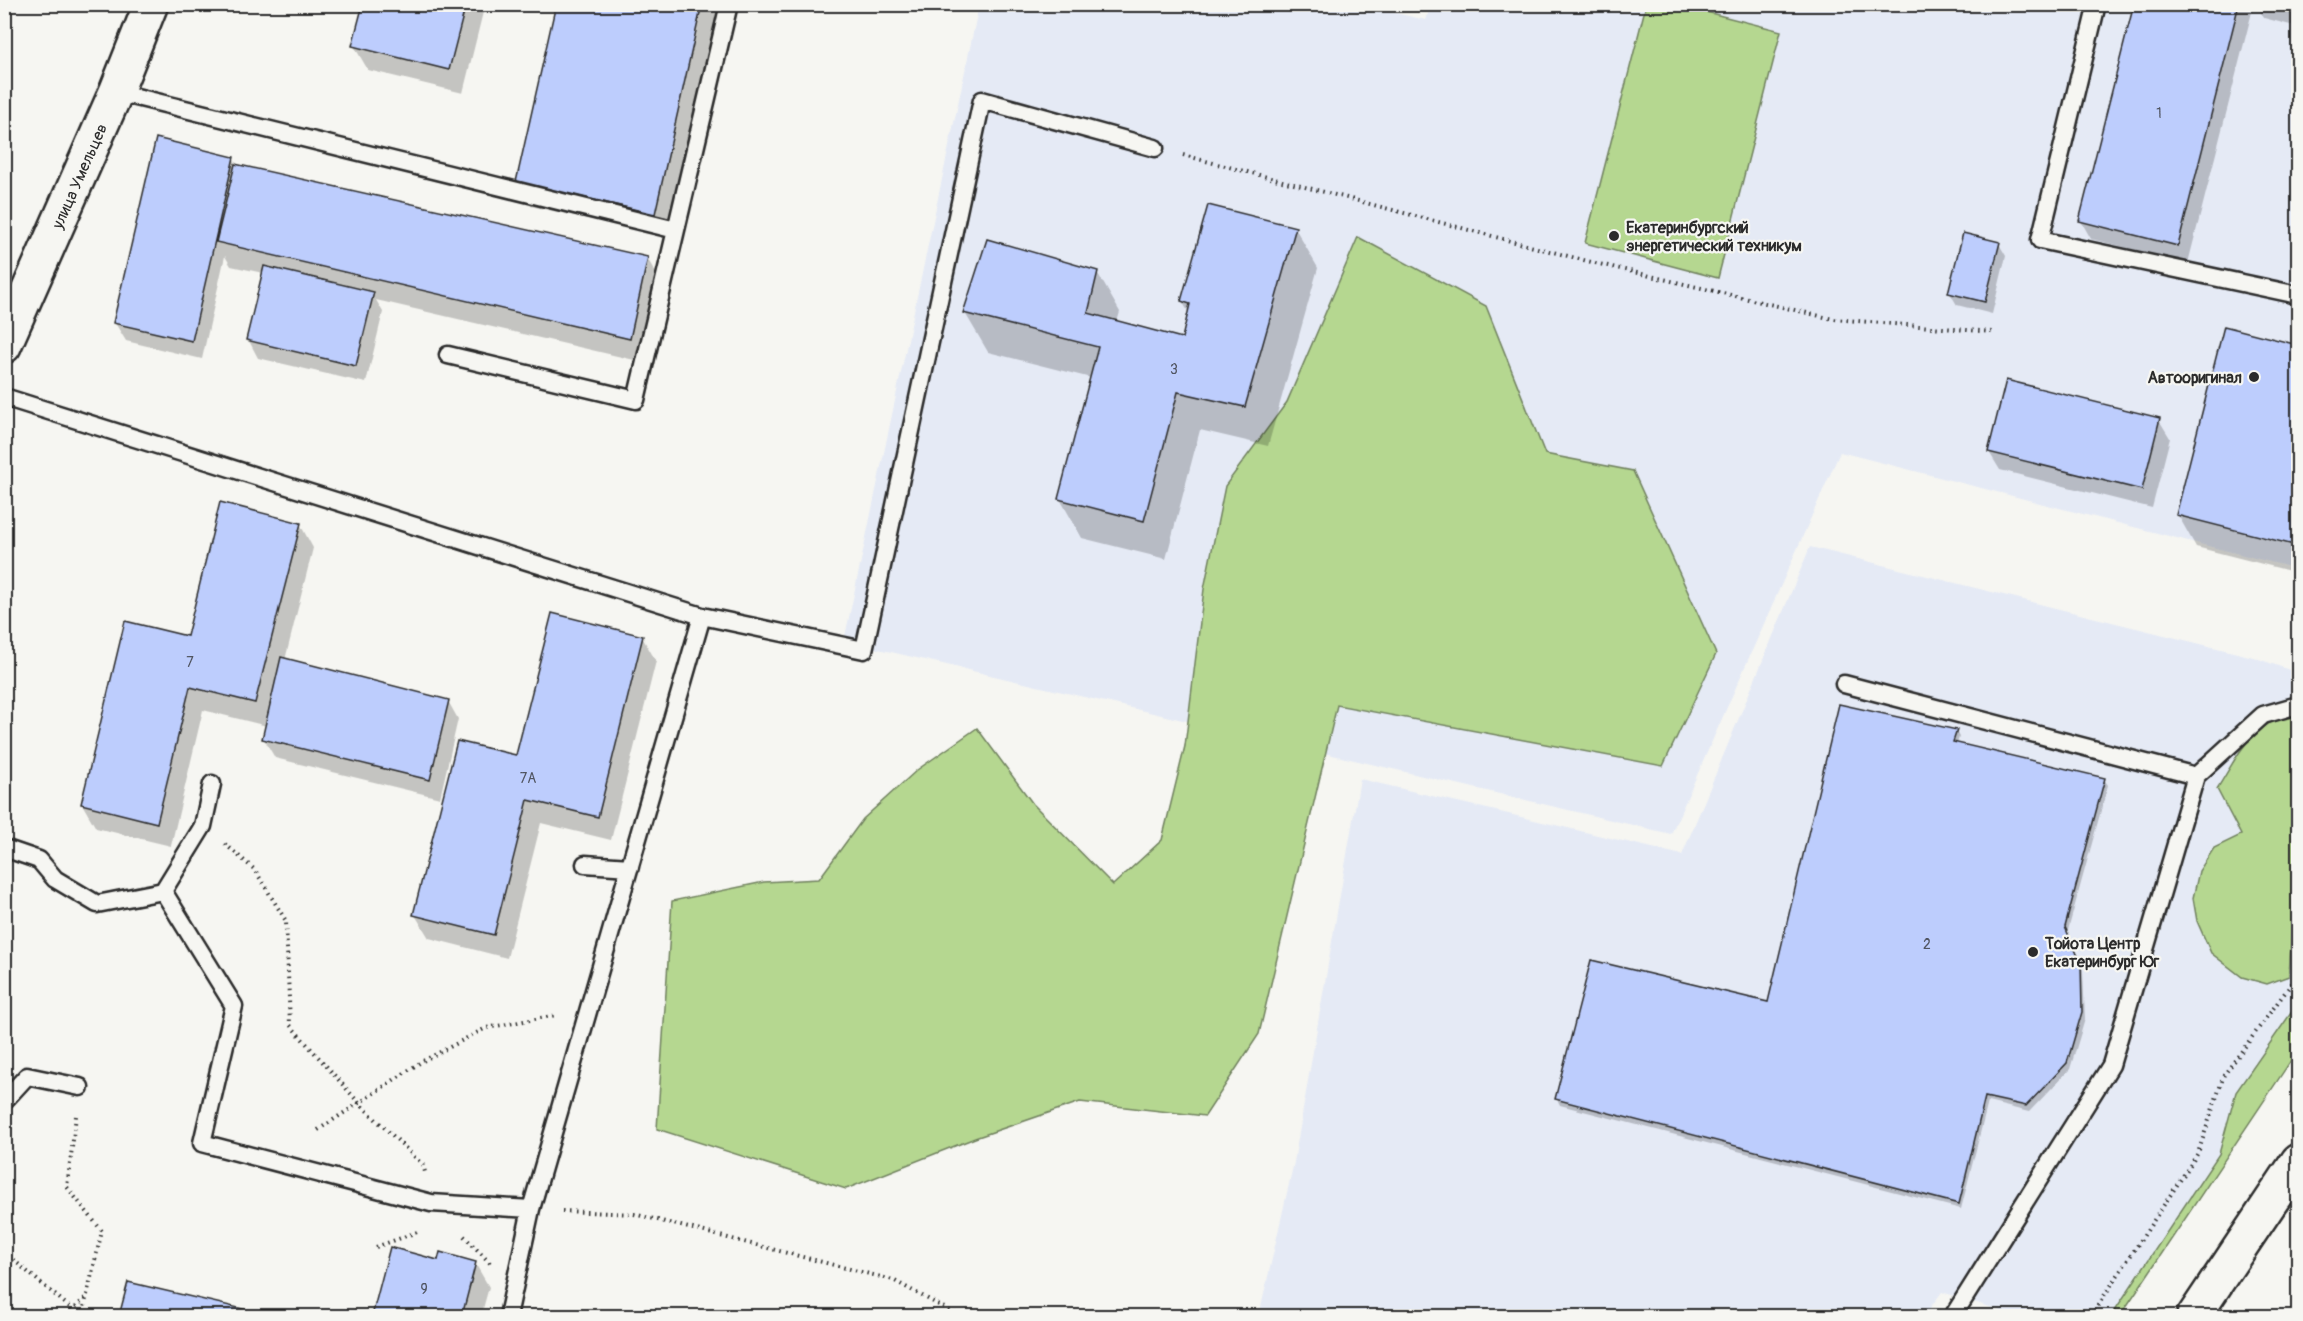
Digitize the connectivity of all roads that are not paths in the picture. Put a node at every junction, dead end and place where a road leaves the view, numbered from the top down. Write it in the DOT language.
graph roads {
  1 [pos="151,4"];
  2 [pos="729,4"];
  3 [pos="2097,4"];
  4 [pos="116,92"];
  5 [pos="1155,148"];
  6 [pos="676,230"];
  7 [pos="2298,295"];
  8 [pos="4,346"];
  9 [pos="448,355"];
  10 [pos="4,397"];
  11 [pos="702,616"];
  12 [pos="1844,684"];
  13 [pos="2298,705"];
  14 [pos="2196,776"];
  15 [pos="212,784"];
  16 [pos="4,848"];
  17 [pos="585,864"];
  18 [pos="630,867"];
  19 [pos="163,891"];
  20 [pos="80,1087"];
  21 [pos="4,1101"];
  22 [pos="2298,1161"];
  23 [pos="531,1209"];
  24 [pos="508,1317"];
  25 [pos="1953,1317"];
  26 [pos="2194,1317"];
  1 -- 4 [label="street, улица Умельцев"];
  2 -- 6 [label="lane"];
  3 -- 7 [label="lane"];
  4 -- 6 [label="lane"];
  4 -- 8 [label="street, улица Умельцев"];
  5 -- 11 [label="lane"];
  6 -- 9 [label="lane"];
  10 -- 11 [label="lane"];
  11 -- 18 [label="lane"];
  12 -- 14 [label="lane"];
  13 -- 14 [label="lane"];
  14 -- 25 [label="lane"];
  15 -- 19 [label="lane"];
  16 -- 19 [label="lane"];
  17 -- 18 [label="lane"];
  18 -- 23 [label="lane"];
  19 -- 23 [label="lane"];
  20 -- 21 [label="lane"];
  22 -- 26 [label="street"];
  23 -- 24 [label="lane"];
}
